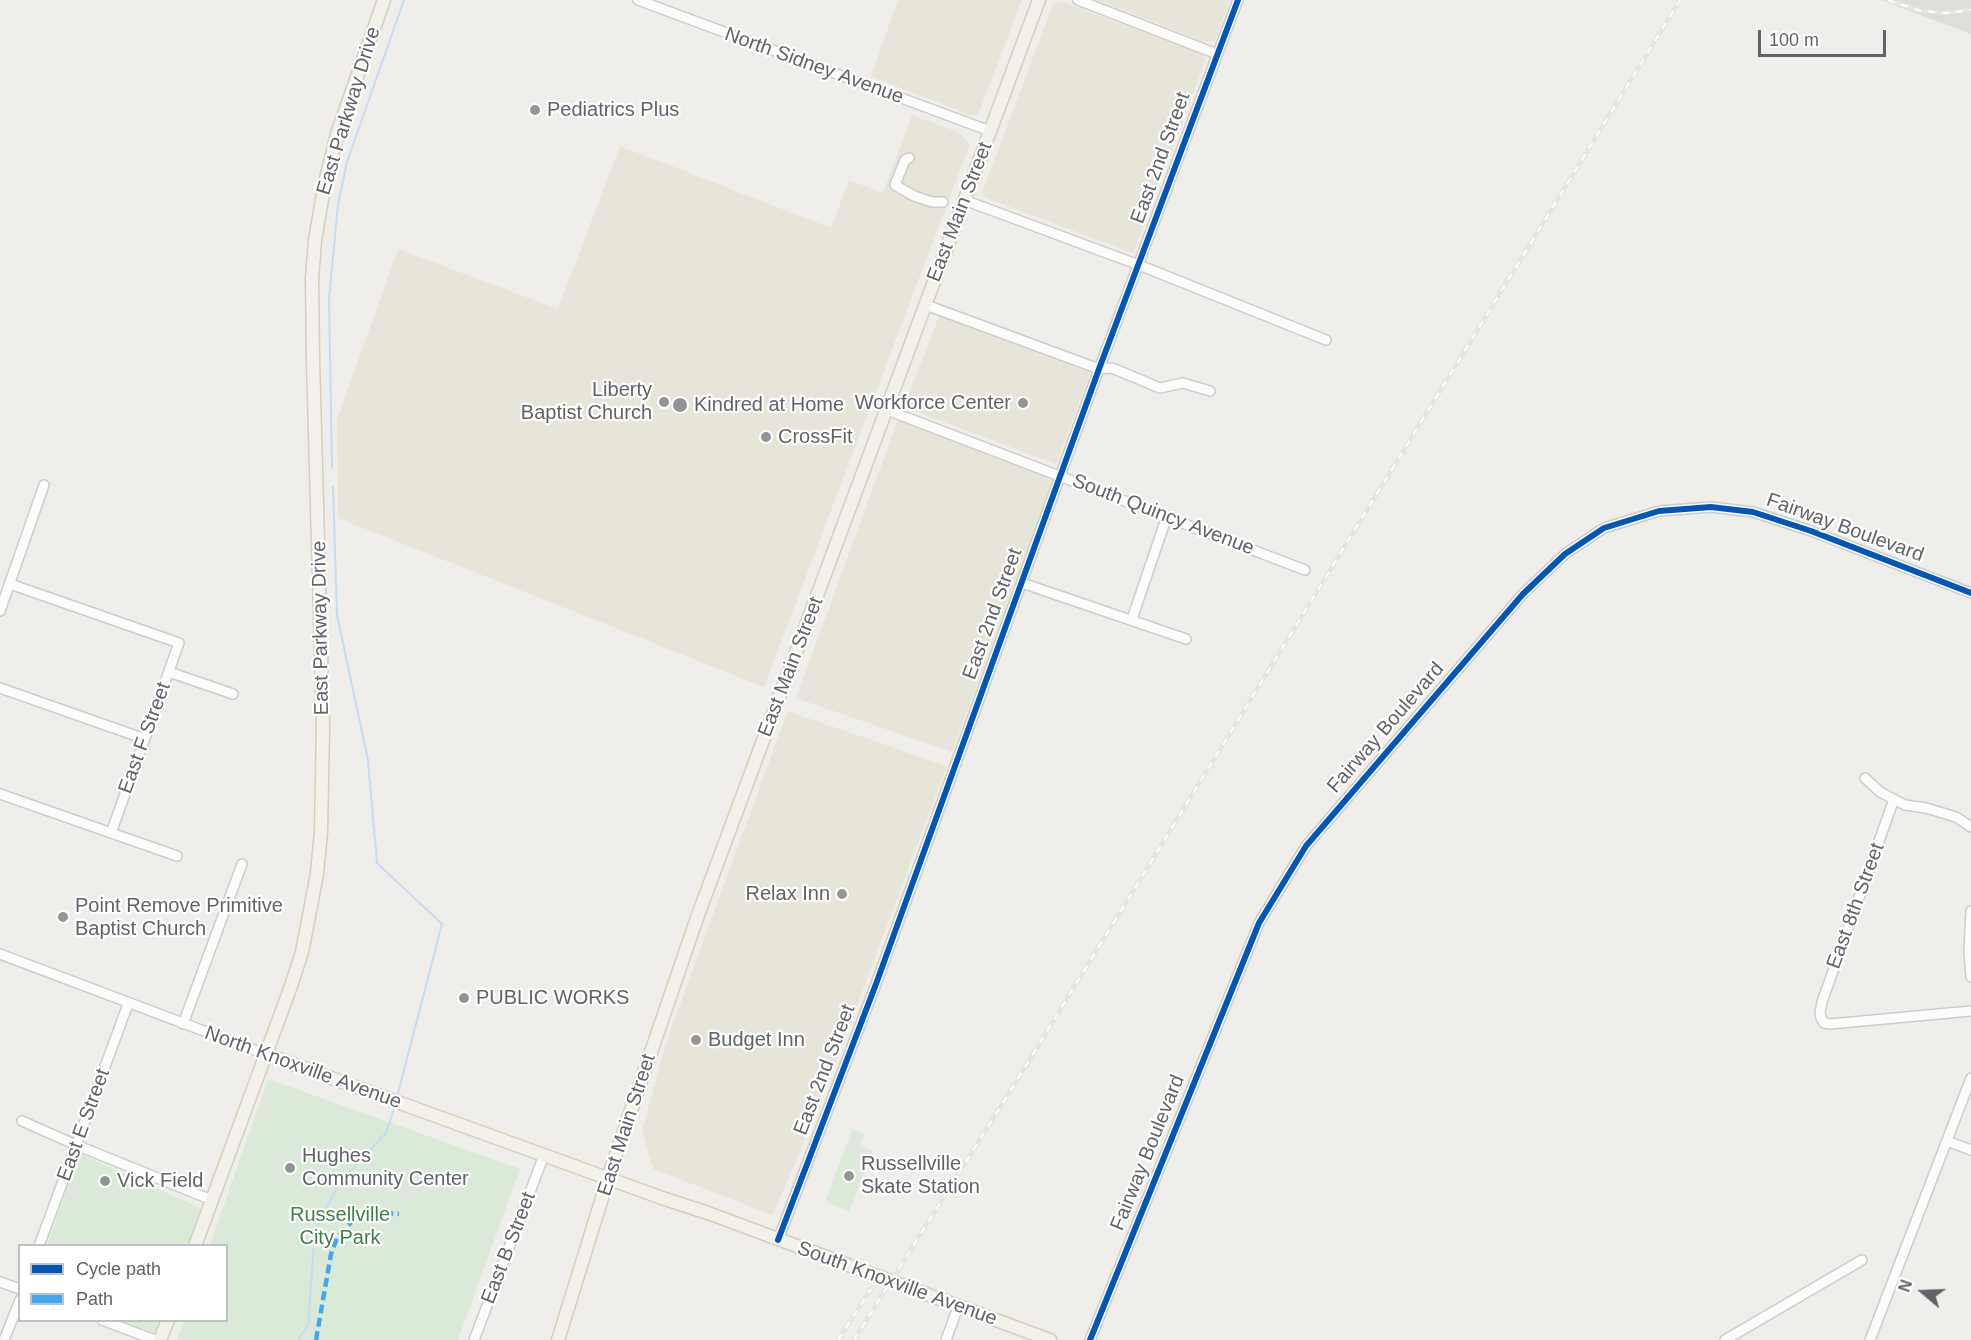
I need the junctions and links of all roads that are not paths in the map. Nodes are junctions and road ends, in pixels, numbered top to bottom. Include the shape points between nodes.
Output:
1 (384, 0) edge
2 (638, 0) edge
3 (1039, 0) edge
4 (1078, 0) edge
5 (1238, 0) edge
6 (1217, 54) junction
7 (990, 131) junction
8 (909, 158) dead end
9 (964, 200) junction
10 (943, 202) dead end
11 (1139, 265) junction
12 (926, 305) junction
13 (1326, 340) dead end
14 (1099, 369) junction
15 (1210, 391) dead end
16 (887, 410) junction
17 (1061, 477) junction
18 (44, 485) dead end
19 (1167, 516) junction
20 (1305, 570) dead end
21 (1022, 583) junction
22 (10, 584) junction
23 (1971, 593) edge
24 (0, 611) edge
25 (1132, 619) junction
26 (1186, 639) dead end
27 (169, 672) junction
28 (0, 688) edge
29 (233, 694) dead end
30 (145, 739) junction
31 (1865, 778) dead end
32 (0, 794) edge
33 (1894, 799) junction
34 (1971, 827) edge
35 (111, 833) junction
36 (177, 856) dead end
37 (242, 864) dead end
38 (1971, 911) edge
39 (0, 954) edge
40 (1971, 976) edge
41 (128, 1004) junction
42 (1971, 1011) edge
43 (183, 1024) junction
44 (265, 1054) junction
45 (1971, 1078) edge
46 (22, 1121) dead end
47 (1947, 1141) junction
48 (76, 1145) junction
49 (1971, 1150) edge
50 (544, 1155) junction
51 (608, 1178) junction
52 (212, 1200) junction
53 (778, 1240) junction
54 (39, 1244) edge
55 (195, 1244) edge
56 (1862, 1260) dead end
57 (0, 1282) edge
58 (18, 1289) edge
59 (18, 1305) edge
60 (958, 1307) junction
61 (107, 1322) edge
62 (167, 1322) edge
63 (4, 1340) edge
64 (155, 1340) edge
65 (160, 1340) edge
66 (474, 1340) edge
67 (558, 1340) edge
68 (946, 1340) edge
69 (1050, 1340) edge
70 (1090, 1340) edge
71 (1725, 1340) edge
72 (1870, 1340) edge

1 - 44 main road, East Parkway Drive via 338,131 315,240 312,279 323,726 321,832 302,952
2 - 7 street, North Sidney Avenue
3 - 7 main road, East Main Street
4 - 6 street
5 - 6 street, East 2nd Street
6 - 11 street, East 2nd Street
7 - 9 main road, East Main Street
8 - 10 street via 895,185 914,196
9 - 11 street
9 - 12 main road, East Main Street
11 - 13 street
11 - 14 street, East 2nd Street
12 - 14 street
12 - 16 main road, East Main Street
14 - 15 street via 1112,368 1160,388 1183,383
14 - 17 street, East 2nd Street
16 - 17 street, South Quincy Avenue
16 - 51 main road, East Main Street via 698,915
17 - 19 street, South Quincy Avenue
17 - 21 street, East 2nd Street
18 - 22 street
19 - 20 street, South Quincy Avenue
19 - 25 street
21 - 25 street
21 - 53 street, East 2nd Street
22 - 24 street
22 - 27 street, East F Street via 179,643
23 - 70 street, Fairway Boulevard via 1811,531 1753,512 1711,507 1659,511 1604,528 1565,554 1523,594 1306,846 1259,923
25 - 26 street
27 - 29 street
27 - 30 street, East F Street
28 - 30 street
30 - 35 street, East F Street
31 - 33 street
32 - 35 street
33 - 34 street via 1956,818
33 - 42 street, East 8th Street via 1820,1013 1824,1023 1830,1024
35 - 36 street
37 - 43 street
38 - 40 street
39 - 41 street, North Knoxville Avenue
41 - 43 street, North Knoxville Avenue
41 - 48 street, East E Street
43 - 44 street, North Knoxville Avenue
44 - 50 main road, North Knoxville Avenue
44 - 52 main road, East Parkway Drive
45 - 47 street
46 - 48 street
47 - 49 street
47 - 72 street
48 - 52 street
48 - 54 street, East E Street
50 - 51 main road, North Knoxville Avenue
50 - 66 street, East B Street
51 - 53 main road, South Knoxville Avenue
51 - 67 main road, East Main Street
52 - 55 main road, East Parkway Drive
53 - 60 main road, South Knoxville Avenue
56 - 71 street
57 - 58 street
59 - 63 street
60 - 68 street
60 - 69 main road, South Knoxville Avenue
61 - 64 street
62 - 65 main road

